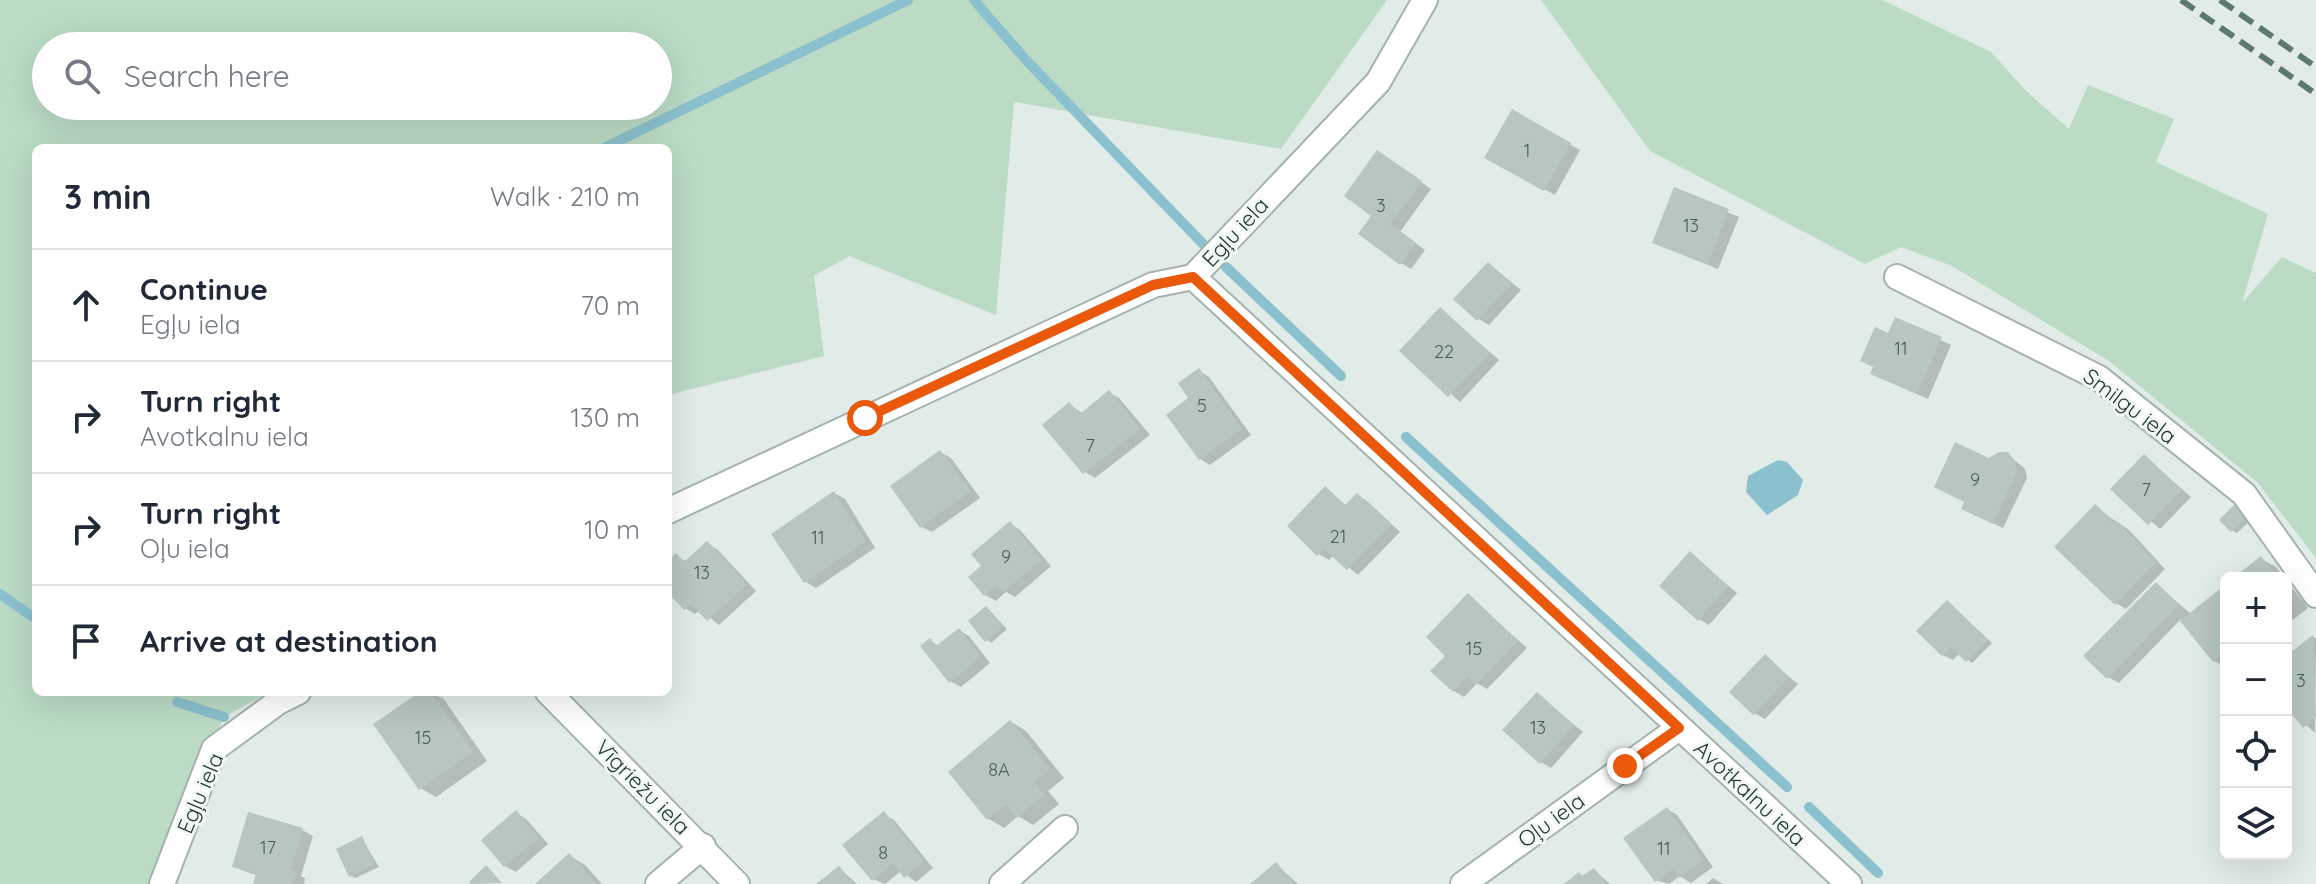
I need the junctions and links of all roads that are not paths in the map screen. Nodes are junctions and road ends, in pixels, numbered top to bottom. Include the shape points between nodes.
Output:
1 (1425, 0) edge
2 (1193, 277) junction
3 (1897, 277) dead end
4 (672, 509) edge
5 (2316, 595) edge
6 (290, 696) edge
7 (552, 696) edge
8 (1679, 728) junction
9 (1065, 828) dead end
10 (703, 846) junction
11 (162, 884) edge
12 (658, 884) edge
13 (737, 884) edge
14 (1002, 884) edge
15 (1463, 884) edge
16 (1849, 884) edge

1 - 2 street, Egļu iela via 1378,82
2 - 4 street, Egļu iela via 1153,285
2 - 8 street, Avotkalnu iela
3 - 5 street, Smilgu iela via 2099,378 2244,494
6 - 11 street, Egļu iela via 214,749
7 - 10 street, Vīgriežu iela
8 - 15 street, Oļu iela
8 - 16 street, Avotkalnu iela
9 - 14 street
10 - 12 street
10 - 13 street, Vīgriežu iela

